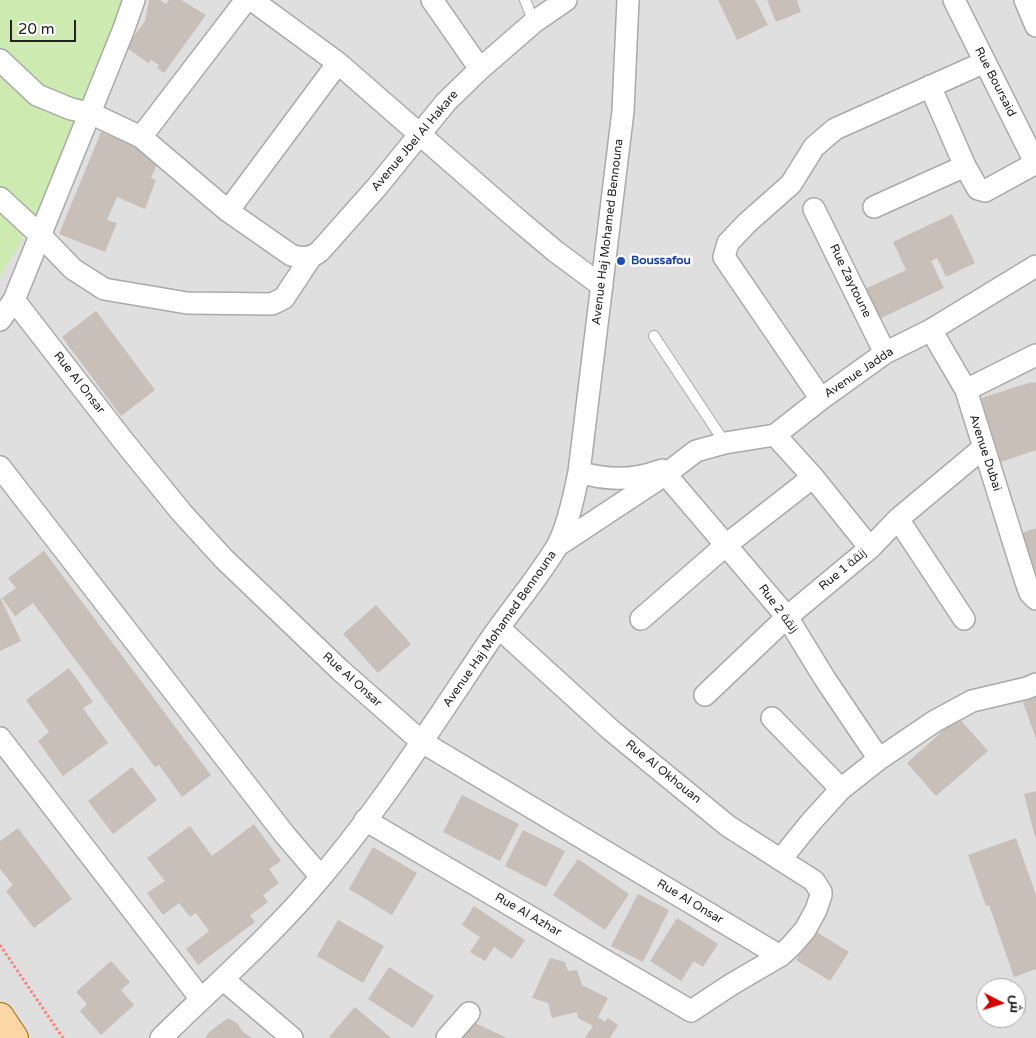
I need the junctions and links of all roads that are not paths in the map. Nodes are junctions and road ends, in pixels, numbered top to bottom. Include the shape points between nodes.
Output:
1 (134, 0) edge
2 (246, 0) edge
3 (252, 0) edge
4 (432, 0) edge
5 (525, 0) edge
6 (566, 0) edge
7 (628, 0) edge
8 (954, 0) edge
9 (1025, 0) edge
10 (534, 22) junction
11 (1036, 26) edge
12 (0, 60) edge
13 (985, 62) junction
14 (338, 63) junction
15 (480, 69) junction
16 (930, 86) junction
17 (90, 113) junction
18 (420, 134) junction
19 (141, 137) junction
20 (1036, 163) edge
21 (965, 166) junction
22 (0, 198) edge
23 (874, 207) dead end
24 (814, 210) dead end
25 (228, 211) junction
26 (40, 235) junction
27 (301, 256) junction
28 (1036, 266) edge
29 (602, 286) junction
30 (14, 300) junction
31 (0, 320) edge
32 (931, 330) junction
33 (654, 336) dead end
34 (885, 353) junction
35 (1036, 355) edge
36 (966, 390) junction
37 (821, 399) junction
38 (775, 435) junction
39 (725, 443) junction
40 (983, 448) junction
41 (0, 467) edge
42 (669, 469) junction
43 (579, 472) junction
44 (813, 477) junction
45 (898, 520) junction
46 (726, 545) junction
47 (558, 546) junction
48 (870, 548) junction
49 (1031, 591) edge
50 (786, 617) junction
51 (641, 619) dead end
52 (964, 619) dead end
53 (499, 628) junction
54 (1036, 684) edge
55 (705, 695) dead end
56 (772, 718) dead end
57 (0, 738) edge
58 (422, 742) junction
59 (879, 759) junction
60 (841, 789) junction
61 (365, 820) junction
62 (781, 859) junction
63 (321, 878) junction
64 (780, 956) junction
65 (224, 980) junction
66 (201, 998) junction
67 (469, 1013) dead end
68 (0, 1017) edge
69 (14, 1038) edge
70 (161, 1038) edge
71 (292, 1038) edge
72 (447, 1038) edge

1 - 17 street
2 - 19 street
3 - 14 street
4 - 15 street
5 - 10 lane
6 - 10 street, Avenue Jbel Al Hakare
7 - 29 street, Avenue Haj Mohamed Bennouna via 623,111
8 - 13 street, Rue Boursaid
9 - 11 street
10 - 15 street, Avenue Jbel Al Hakare
12 - 17 street via 38,96
13 - 16 street
13 - 20 street, Rue Boursaid
14 - 18 street
14 - 25 street
15 - 18 street, Avenue Jbel Al Hakare via 446,102
16 - 21 street
16 - 37 street via 836,129 814,147 791,184 728,243 724,257
17 - 19 street
17 - 26 street
18 - 27 street, Avenue Jbel Al Hakare via 316,255
18 - 29 street via 555,251
19 - 25 street
20 - 21 street via 985,191 978,189
21 - 23 street
22 - 26 street, Avenue Jbel Al Hakare
24 - 34 street, Rue Zaytoune
25 - 27 street
26 - 27 street, Avenue Jbel Al Hakare via 73,270 104,289 187,303 272,304 284,298
26 - 30 street
28 - 32 street, Avenue Jadda
29 - 43 street, Avenue Haj Mohamed Bennouna
30 - 31 street
30 - 58 street, Rue Al Onsar via 125,443 224,559 340,670
32 - 34 street, Avenue Jadda
32 - 36 street, Avenue Dubai
33 - 39 lane
34 - 37 street, Avenue Jadda
35 - 36 street
36 - 40 street, Avenue Dubai
37 - 38 street, Avenue Jadda
38 - 39 street, Avenue Jadda
38 - 44 street
39 - 42 street, Avenue Jadda via 696,451
40 - 45 street, Rue 1 زنقة
40 - 49 street, Avenue Dubai
41 - 63 street
42 - 43 street, Avenue Jadda via 632,478 598,477
42 - 46 street, Rue 2 زنقة
42 - 47 street, Avenue Jadda
43 - 47 street, Avenue Haj Mohamed Bennouna
44 - 46 street
44 - 48 street
45 - 48 street, Rue 1 زنقة
45 - 52 street
46 - 50 street, Rue 2 زنقة
46 - 51 street
47 - 53 street, Avenue Haj Mohamed Bennouna
48 - 50 street, Rue 1 زنقة
50 - 55 street, Rue 1 زنقة
50 - 59 street, Rue 2 زنقة
53 - 58 street, Avenue Haj Mohamed Bennouna
53 - 62 street, Rue Al Okhouan via 612,730 728,826
54 - 59 street via 972,701 935,721
56 - 60 street
57 - 66 street
58 - 61 street, Avenue Haj Mohamed Bennouna
58 - 64 street, Rue Al Onsar
59 - 60 street
60 - 62 street
61 - 63 street, Avenue Haj Mohamed Bennouna
61 - 64 street, Rue Al Azhar via 691,1011
62 - 64 street, Rue Al Okhouan via 806,875 819,888 821,895 805,930
63 - 65 street, Avenue Haj Mohamed Bennouna
65 - 66 street, Avenue Haj Mohamed Bennouna
65 - 71 street
66 - 70 street, Avenue Haj Mohamed Bennouna
67 - 72 street
68 - 69 main road

